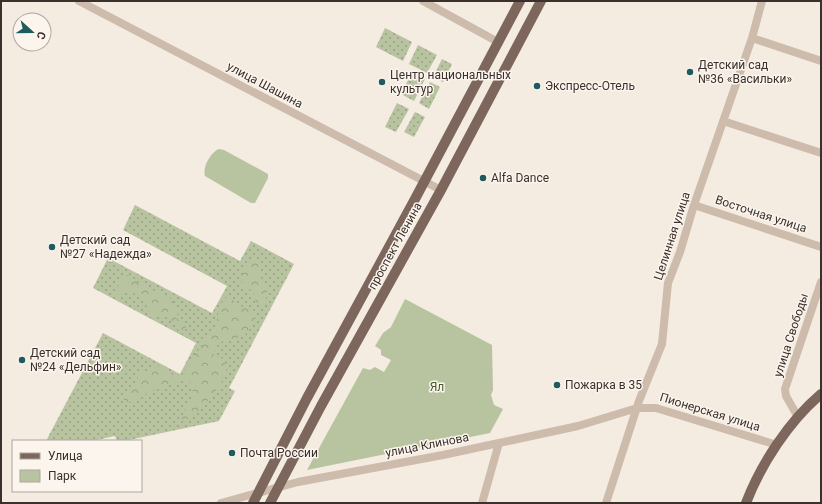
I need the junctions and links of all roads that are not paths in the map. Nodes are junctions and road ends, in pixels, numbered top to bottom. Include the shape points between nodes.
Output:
1 (79, 1) edge
2 (422, 1) edge
3 (520, 1) edge
4 (541, 1) edge
5 (762, 1) edge
6 (752, 38) junction
7 (498, 42) junction
8 (821, 61) edge
9 (723, 122) junction
10 (821, 153) edge
11 (425, 181) junction
12 (441, 190) junction
13 (694, 205) junction
14 (821, 247) edge
15 (821, 282) edge
16 (821, 394) edge
17 (637, 408) junction
18 (798, 417) junction
19 (499, 443) junction
20 (777, 445) junction
21 (278, 487) junction
22 (258, 492) junction
23 (221, 503) edge
24 (253, 503) edge
25 (270, 503) edge
26 (482, 503) edge
27 (606, 503) edge
28 (746, 503) edge

1 - 11 street, улица Шашина
2 - 7 street
3 - 7 main road, проспект Ленина
4 - 12 main road, проспект Ленина
5 - 6 street, Целинная улица
6 - 8 street
6 - 9 street, Целинная улица
7 - 11 main road, проспект Ленина
9 - 10 street
9 - 13 street, Целинная улица
11 - 12 street, улица Шашина
11 - 22 main road, проспект Ленина
12 - 21 main road, проспект Ленина
13 - 14 street, Восточная улица
13 - 17 street, Целинная улица via 668,283 662,344
15 - 18 street, улица Свободы via 785,389 786,396
16 - 18 main road
17 - 19 street, улица Клинова via 578,426
17 - 20 street, Пионерская улица via 656,408
17 - 27 street, Целинная улица
18 - 20 main road
19 - 21 street, улица Клинова
19 - 26 street
20 - 28 main road
21 - 22 street, улица Клинова
21 - 25 main road, проспект Ленина
22 - 23 street, улица Клинова
22 - 24 main road, проспект Ленина

